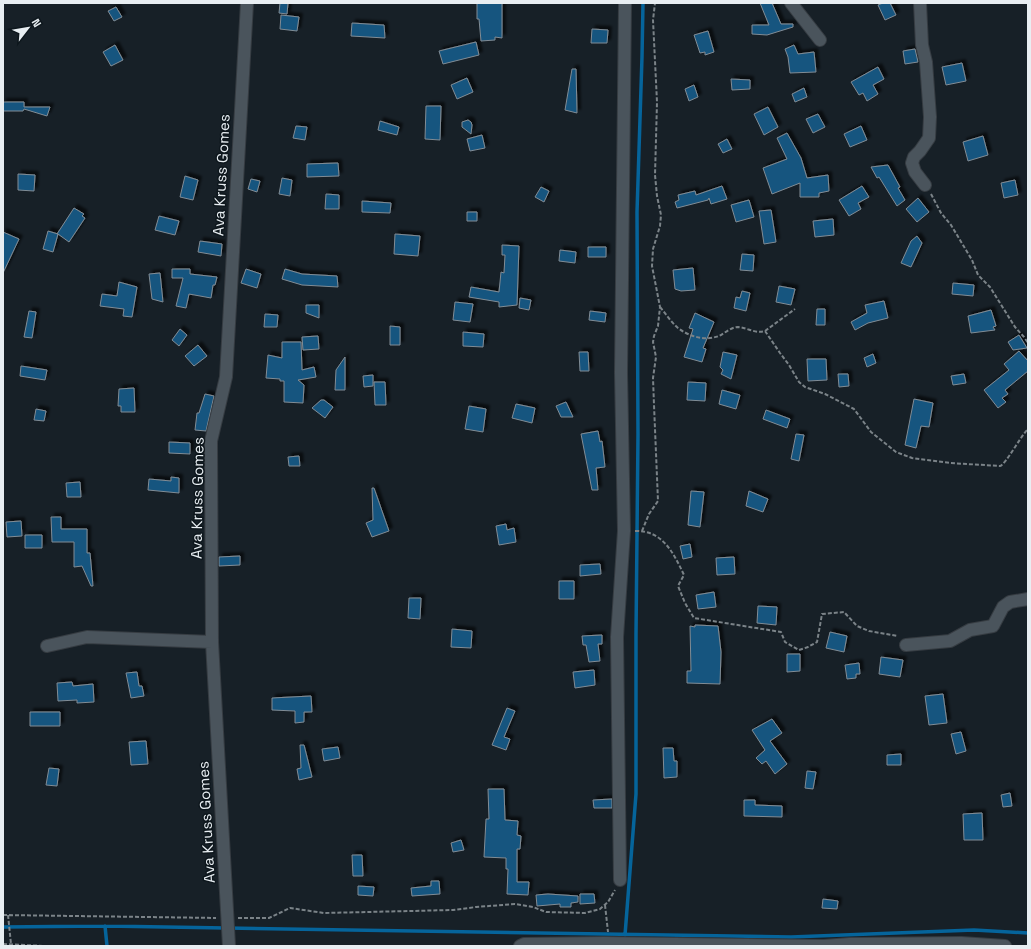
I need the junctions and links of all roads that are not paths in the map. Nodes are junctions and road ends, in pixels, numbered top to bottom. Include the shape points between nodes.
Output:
1 (247, 3) edge
2 (625, 3) edge
3 (792, 3) edge
4 (920, 3) edge
5 (820, 40) dead end
6 (925, 185) road end
7 (1028, 599) edge
8 (212, 642) junction
9 (906, 645) road end
10 (47, 646) dead end
11 (620, 880) road end
12 (611, 945) edge
13 (228, 946) edge
14 (520, 946) edge
15 (1005, 946) edge

1 - 8 street, Ava Kruss Gomes via 226,377 211,442
2 - 11 street via 621,365 624,531 618,637
3 - 5 street
4 - 6 street via 930,117 929,138 912,163
7 - 9 street via 1010,602 1003,607 993,626 970,630 950,641
8 - 10 street via 87,637
8 - 13 street, Ava Kruss Gomes
12 - 14 street
12 - 15 street via 824,946 961,943

